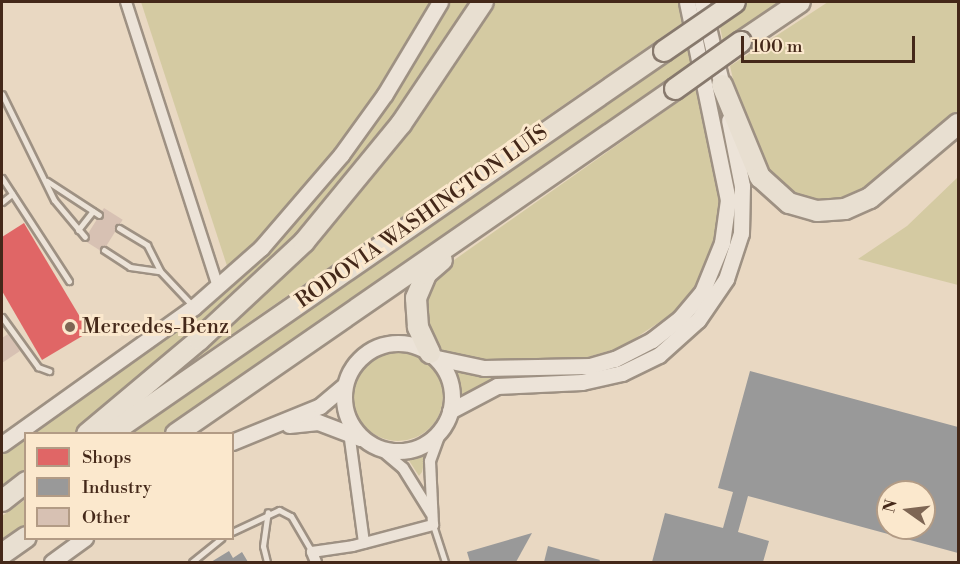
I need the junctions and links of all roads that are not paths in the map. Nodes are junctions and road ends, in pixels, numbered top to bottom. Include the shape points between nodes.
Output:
1 (126, 2) edge
2 (440, 2) edge
3 (483, 2) edge
4 (687, 2) edge
5 (702, 2) edge
6 (735, 2) edge
7 (800, 2) edge
8 (722, 85) junction
9 (2, 94) edge
10 (958, 124) edge
11 (2, 178) edge
12 (45, 181) junction
13 (12, 194) junction
14 (520, 196) junction
15 (2, 202) edge
16 (93, 211) junction
17 (99, 215) dead end
18 (119, 228) dead end
19 (78, 230) junction
20 (85, 237) dead end
21 (104, 250) dead end
22 (160, 271) junction
23 (69, 281) dead end
24 (218, 287) junction
25 (194, 307) junction
26 (2, 317) edge
27 (433, 356) junction
28 (49, 371) dead end
29 (345, 386) junction
30 (450, 411) junction
31 (347, 425) junction
32 (442, 428) junction
33 (259, 431) junction
34 (89, 432) edge
35 (113, 432) edge
36 (179, 432) edge
37 (234, 441) edge
38 (2, 444) edge
39 (380, 448) junction
40 (24, 484) edge
41 (24, 493) edge
42 (2, 501) edge
43 (2, 508) edge
44 (268, 512) junction
45 (433, 521) junction
46 (234, 531) edge
47 (24, 538) edge
48 (82, 540) edge
49 (220, 540) edge
50 (364, 543) junction
51 (2, 554) edge
52 (314, 557) edge
53 (52, 562) edge
54 (192, 562) edge
55 (267, 562) edge
56 (445, 562) edge

1 - 24 street
2 - 24 main road via 385,94 341,155 261,248
3 - 34 highway via 401,124 304,242 208,333
4 - 27 main road via 728,200 722,243 702,292 680,318 652,340 615,359 590,366 484,368
5 - 8 main road
6 - 35 highway, RODOVIA WASHINGTON LUÍS, bridge
7 - 14 highway, RODOVIA WASHINGTON LUÍS, bridge
8 - 10 highway via 760,177 789,203 817,211 845,208 870,198
8 - 30 main road via 740,168 743,219 733,262 704,314 659,355 622,373 582,382 497,386
9 - 12 lane
11 - 13 lane
12 - 16 lane
12 - 19 lane via 65,218
13 - 15 lane
13 - 23 lane
14 - 27 highway via 423,280 415,311
14 - 36 highway, RODOVIA WASHINGTON LUÍS
16 - 17 lane
16 - 19 lane
18 - 22 lane via 147,245
19 - 20 lane
21 - 22 lane via 130,267
22 - 25 lane
24 - 25 main road
25 - 38 main road
26 - 28 lane via 38,367
27 - 29 main road via 401,342 371,349 359,359
27 - 30 main road via 450,383
29 - 31 main road
29 - 33 main road via 320,406
30 - 32 main road
31 - 33 main road via 318,422
31 - 39 main road
31 - 50 street
32 - 39 main road via 430,441 414,448
32 - 45 street via 430,461
33 - 37 main road
39 - 45 street via 403,468
40 - 42 highway
41 - 43 highway
44 - 46 lane
44 - 52 lane via 279,510 291,516
44 - 55 lane via 262,546
45 - 50 street
45 - 56 lane
47 - 51 highway
48 - 53 main road
49 - 54 lane
50 - 52 street

